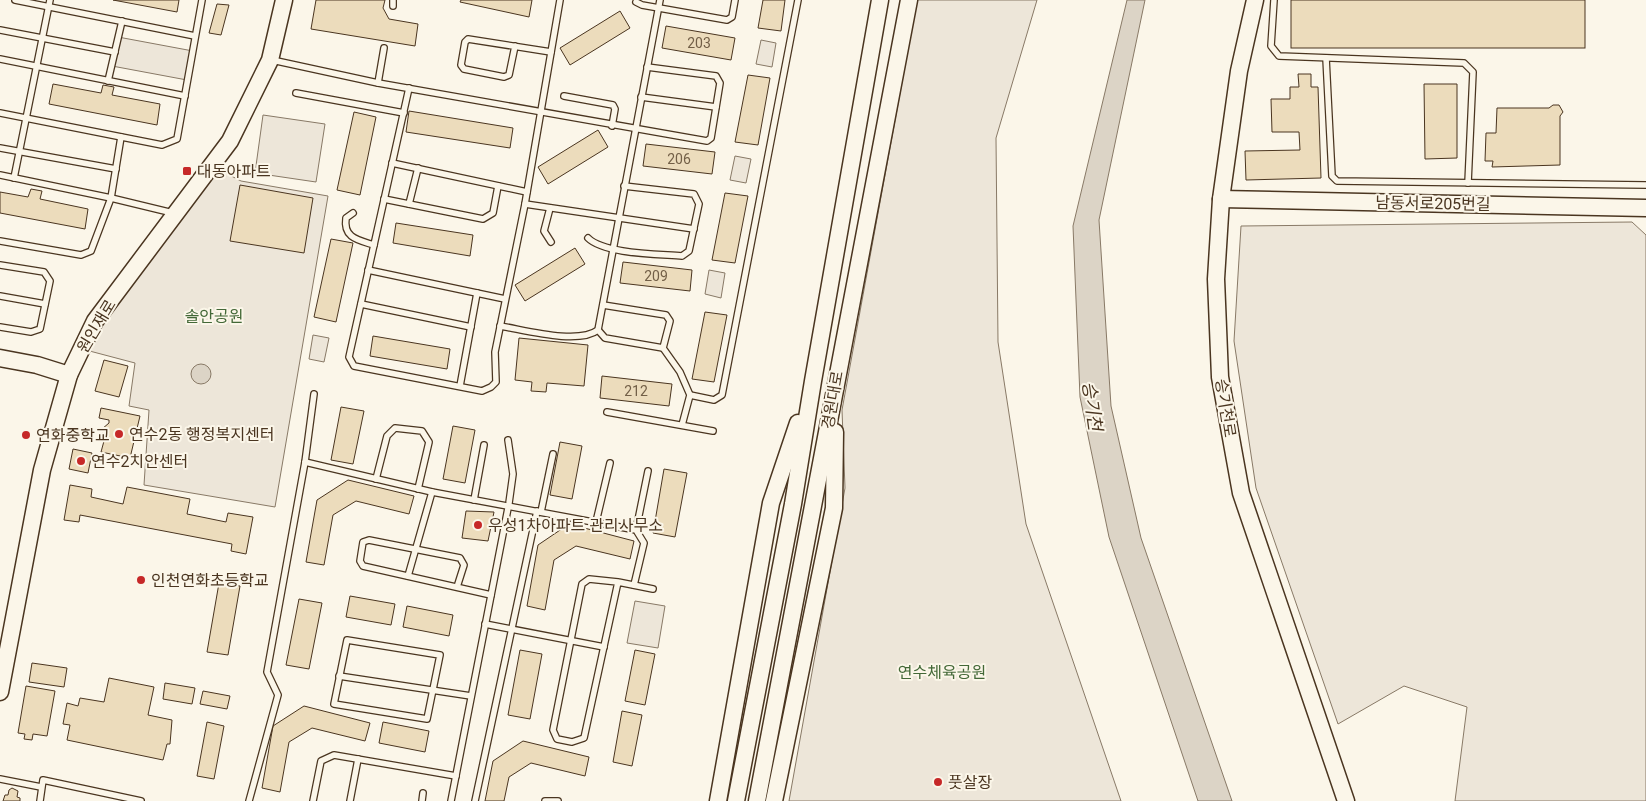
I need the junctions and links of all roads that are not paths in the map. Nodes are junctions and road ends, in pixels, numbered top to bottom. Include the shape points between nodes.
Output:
1 (15, 0) edge
2 (202, 0) edge
3 (284, 0) edge
4 (560, 0) edge
5 (660, 0) edge
6 (734, 0) edge
7 (798, 0) edge
8 (880, 0) edge
9 (909, 0) edge
10 (1255, 0) edge
11 (1274, 0) edge
12 (636, 2) dead end
13 (49, 3) edge
14 (658, 7) junction
15 (122, 21) junction
16 (0, 30) edge
17 (195, 36) junction
18 (42, 38) junction
19 (515, 46) junction
20 (384, 48) dead end
21 (115, 52) junction
22 (551, 52) junction
23 (1326, 58) junction
24 (0, 59) edge
25 (270, 60) junction
26 (36, 67) junction
27 (646, 67) junction
28 (108, 81) junction
29 (378, 83) junction
30 (409, 88) junction
31 (296, 93) dead end
32 (185, 96) junction
33 (564, 96) dead end
34 (641, 96) junction
35 (716, 107) junction
36 (540, 112) junction
37 (0, 113) edge
38 (404, 113) junction
39 (26, 118) junction
40 (612, 126) junction
41 (634, 130) junction
42 (121, 137) junction
43 (0, 148) edge
44 (19, 152) junction
45 (392, 162) junction
46 (418, 168) junction
47 (116, 169) junction
48 (0, 176) edge
49 (14, 178) junction
50 (1468, 183) junction
51 (1646, 185) edge
52 (498, 186) junction
53 (624, 186) junction
54 (526, 192) junction
55 (111, 198) junction
56 (384, 199) junction
57 (1221, 199) junction
58 (409, 204) junction
59 (525, 204) junction
60 (550, 208) junction
61 (1646, 208) edge
62 (352, 213) dead end
63 (176, 214) junction
64 (618, 219) junction
65 (694, 229) junction
66 (588, 238) dead end
67 (0, 241) edge
68 (551, 242) dead end
69 (374, 245) junction
70 (613, 249) junction
71 (0, 265) edge
72 (368, 270) junction
73 (477, 293) junction
74 (0, 296) edge
75 (504, 299) junction
76 (45, 304) junction
77 (361, 304) junction
78 (603, 305) junction
79 (500, 326) junction
80 (0, 327) edge
81 (471, 327) junction
82 (598, 330) junction
83 (663, 348) junction
84 (0, 358) edge
85 (69, 375) junction
86 (813, 381) junction
87 (835, 382) junction
88 (460, 386) junction
89 (314, 394) dead end
90 (690, 395) junction
91 (607, 412) dead end
92 (682, 425) junction
93 (712, 430) dead end
94 (508, 440) dead end
95 (484, 444) dead end
96 (553, 454) dead end
97 (305, 462) junction
98 (610, 463) dead end
99 (648, 471) dead end
100 (376, 479) junction
101 (418, 489) junction
102 (432, 492) junction
103 (474, 500) junction
104 (508, 506) junction
105 (539, 512) junction
106 (596, 522) junction
107 (636, 530) junction
108 (416, 549) junction
109 (408, 576) junction
110 (618, 582) junction
111 (634, 585) junction
112 (457, 587) junction
113 (653, 589) dead end
114 (491, 595) junction
115 (485, 624) junction
116 (510, 629) junction
117 (572, 640) junction
118 (604, 647) junction
119 (339, 676) junction
120 (433, 690) junction
121 (0, 692) edge
122 (471, 696) junction
123 (358, 759) junction
124 (456, 776) junction
125 (0, 779) edge
126 (41, 787) junction
127 (423, 793) dead end
128 (113, 798) edge
129 (40, 801) edge
130 (141, 801) edge
131 (249, 801) edge
132 (313, 801) edge
133 (350, 801) edge
134 (422, 801) edge
135 (451, 801) edge
136 (475, 801) edge
137 (545, 801) edge
138 (558, 801) edge
139 (718, 801) edge
140 (736, 801) edge
141 (757, 801) edge
142 (774, 801) edge
143 (1346, 801) edge

1 - 13 lane
2 - 17 lane
3 - 25 main road, 원인재로
4 - 22 lane
5 - 14 lane
6 - 14 lane via 732,17 727,20
7 - 90 lane via 722,395 714,400
8 - 86 main road, 경원대로
9 - 87 main road, 경원대로
10 - 57 main road, 승기천로 via 1239,71
11 - 23 lane via 1271,46 1279,56
12 - 14 lane
13 - 15 lane
13 - 18 lane
14 - 27 lane
15 - 17 lane
15 - 21 lane
16 - 18 lane
17 - 32 lane
18 - 21 lane
18 - 26 lane
19 - 19 lane via 468,39 461,65 464,69 504,77 509,75
19 - 22 lane
20 - 29 lane
21 - 28 lane
22 - 36 lane
23 - 50 lane via 1332,176 1337,181
23 - 50 lane via 1464,63 1473,72
24 - 26 lane
25 - 29 lane
25 - 63 main road, 원인재로 via 230,141
26 - 28 lane
26 - 39 lane
27 - 34 lane
27 - 35 lane via 716,76 720,83
28 - 32 lane
29 - 30 lane
30 - 36 lane
30 - 38 lane
31 - 38 lane
32 - 42 lane via 177,138 170,143 162,145
33 - 40 lane via 613,105
34 - 35 lane
34 - 41 lane
35 - 41 lane via 711,138 707,141
36 - 40 lane
36 - 54 lane
37 - 39 lane
38 - 45 lane
39 - 42 lane
39 - 44 lane
40 - 41 lane
41 - 53 lane
42 - 47 lane
43 - 44 lane
44 - 47 lane
44 - 49 lane
45 - 46 lane
45 - 56 lane
46 - 52 lane
46 - 58 lane
47 - 55 lane
48 - 49 lane
49 - 55 lane
50 - 51 lane
52 - 54 lane
52 - 58 lane via 493,213 483,219
53 - 64 lane
53 - 65 lane via 694,194 699,204
54 - 59 lane
55 - 63 lane
55 - 67 lane via 91,251 81,255
56 - 58 lane
56 - 69 lane
57 - 61 main road, 남동서로205번길
57 - 143 main road, 승기천로 via 1216,279 1220,377 1241,493
59 - 60 lane
59 - 75 lane
60 - 64 lane
60 - 68 lane via 544,231
62 - 69 lane via 346,218 348,234
63 - 85 main road, 원인재로 via 95,321
64 - 65 lane
64 - 70 lane
65 - 70 lane via 689,251 682,256
66 - 70 lane via 594,244
69 - 72 lane
70 - 78 lane
71 - 76 lane via 44,272 50,281
72 - 73 lane
72 - 77 lane
73 - 75 lane
73 - 81 lane
74 - 76 lane
75 - 79 lane
76 - 80 lane via 40,329 32,332
77 - 81 lane
77 - 88 lane via 349,357 354,366
78 - 82 lane
78 - 83 lane via 666,314 670,321
79 - 82 lane via 577,337 592,335
79 - 88 lane via 495,352 496,382 482,391
81 - 88 lane
82 - 83 lane via 605,338
83 - 90 lane via 680,372
84 - 85 main road
85 - 121 main road, 원인재로 via 42,470
86 - 139 main road via 771,503
86 - 140 main road, 경원대로 via 793,504
87 - 141 main road, 경원대로 via 815,506
87 - 142 main road via 834,508
89 - 97 lane
90 - 92 lane
91 - 92 lane
92 - 93 lane
94 - 104 lane via 513,474
95 - 103 lane
96 - 105 lane
97 - 100 lane
97 - 131 lane via 267,672 278,694
98 - 106 lane
99 - 107 lane
100 - 101 lane
100 - 101 lane via 387,436 395,428 422,431 429,442
101 - 102 lane
102 - 103 lane
102 - 108 lane
103 - 104 lane
104 - 105 lane
104 - 114 lane
105 - 106 lane
105 - 116 lane
106 - 107 lane
107 - 111 lane via 644,543
108 - 109 lane
108 - 109 lane via 369,540 363,542 360,561 363,566
108 - 112 lane via 460,558 464,565
109 - 112 lane
110 - 111 lane
110 - 117 lane via 589,579 582,584
110 - 118 lane
111 - 113 lane
112 - 114 lane
114 - 115 lane
115 - 116 lane
115 - 122 lane
116 - 117 lane
116 - 136 lane
117 - 118 lane
117 - 118 lane via 553,730 557,739 572,742 584,738
119 - 120 lane
119 - 120 lane via 334,704 427,719
119 - 120 lane via 348,640 440,655
120 - 122 lane
122 - 124 lane
123 - 124 lane
123 - 132 lane via 334,755 321,761
123 - 133 lane
124 - 135 lane
125 - 126 lane
126 - 128 lane via 43,780
126 - 129 lane
127 - 134 lane
128 - 130 lane
137 - 138 lane

